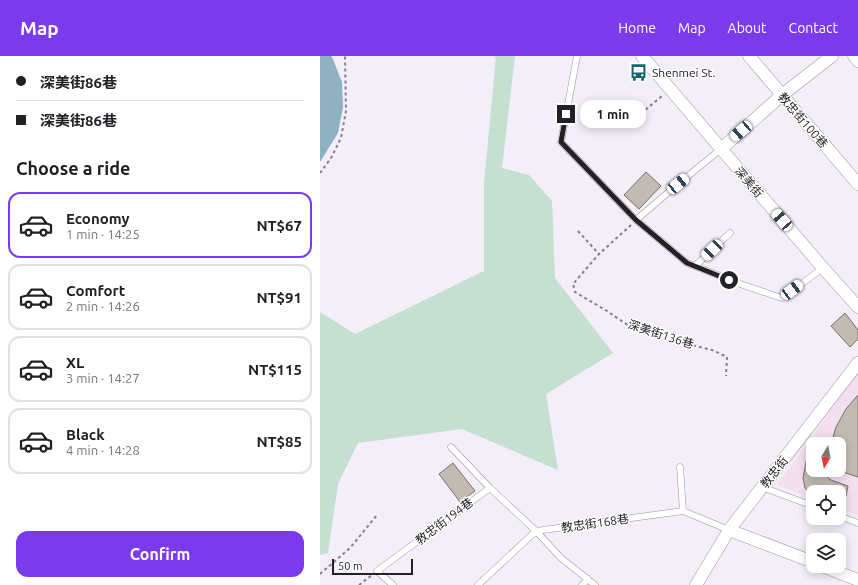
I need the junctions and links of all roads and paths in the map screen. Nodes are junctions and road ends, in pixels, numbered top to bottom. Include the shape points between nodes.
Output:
1 (345, 56) edge
2 (578, 56) edge
3 (642, 56) edge
4 (749, 56) edge
5 (832, 56) edge
6 (854, 56) edge
7 (858, 61) edge
8 (670, 89) junction
9 (782, 95) junction
10 (627, 125) dead end
11 (721, 149) junction
12 (320, 174) edge
13 (858, 184) edge
14 (636, 220) junction
15 (578, 231) dead end
16 (730, 233) dead end
17 (599, 254) junction
18 (695, 266) junction
19 (823, 268) junction
20 (858, 307) edge
21 (858, 363) edge
22 (726, 376) dead end
23 (451, 447) dead end
24 (680, 467) dead end
25 (762, 487) junction
26 (490, 488) junction
27 (806, 503) edge
28 (682, 511) junction
29 (377, 515) dead end
30 (846, 519) edge
31 (858, 523) edge
32 (729, 530) junction
33 (536, 531) junction
34 (806, 559) edge
35 (377, 571) junction
36 (840, 573) edge
37 (320, 574) edge
38 (588, 579) junction
39 (858, 580) edge
40 (360, 585) edge
41 (394, 585) edge
42 (478, 585) edge
43 (582, 585) edge
44 (595, 585) edge
45 (696, 585) edge

1 - 12 path via 346,111 341,138
2 - 14 lane via 561,142
3 - 8 street, 深美街
4 - 9 street, 教忠街100巷
5 - 9 street
6 - 7 street
8 - 10 path
8 - 11 street, 深美街
9 - 11 street
9 - 13 street, 教忠街100巷
11 - 14 lane
11 - 19 street, 深美街
14 - 17 path, 深美街136巷
14 - 18 lane via 687,263
15 - 17 path
16 - 18 lane
17 - 22 path, 深美街136巷 via 573,284 575,292 629,326 712,350 727,357
18 - 19 lane via 782,298
19 - 20 street, 深美街
21 - 25 street, 教忠街
23 - 26 lane
24 - 28 lane
25 - 27 lane
25 - 32 street, 教忠街
26 - 33 lane
26 - 35 lane, 教忠街194巷
28 - 32 lane, 教忠街168巷
28 - 33 lane, 教忠街168巷
29 - 37 path via 350,548
30 - 31 lane
32 - 34 street
32 - 45 street, 教忠街
33 - 38 lane via 561,558
33 - 42 lane
35 - 40 path
35 - 41 lane
36 - 39 street
38 - 43 lane
38 - 44 lane

